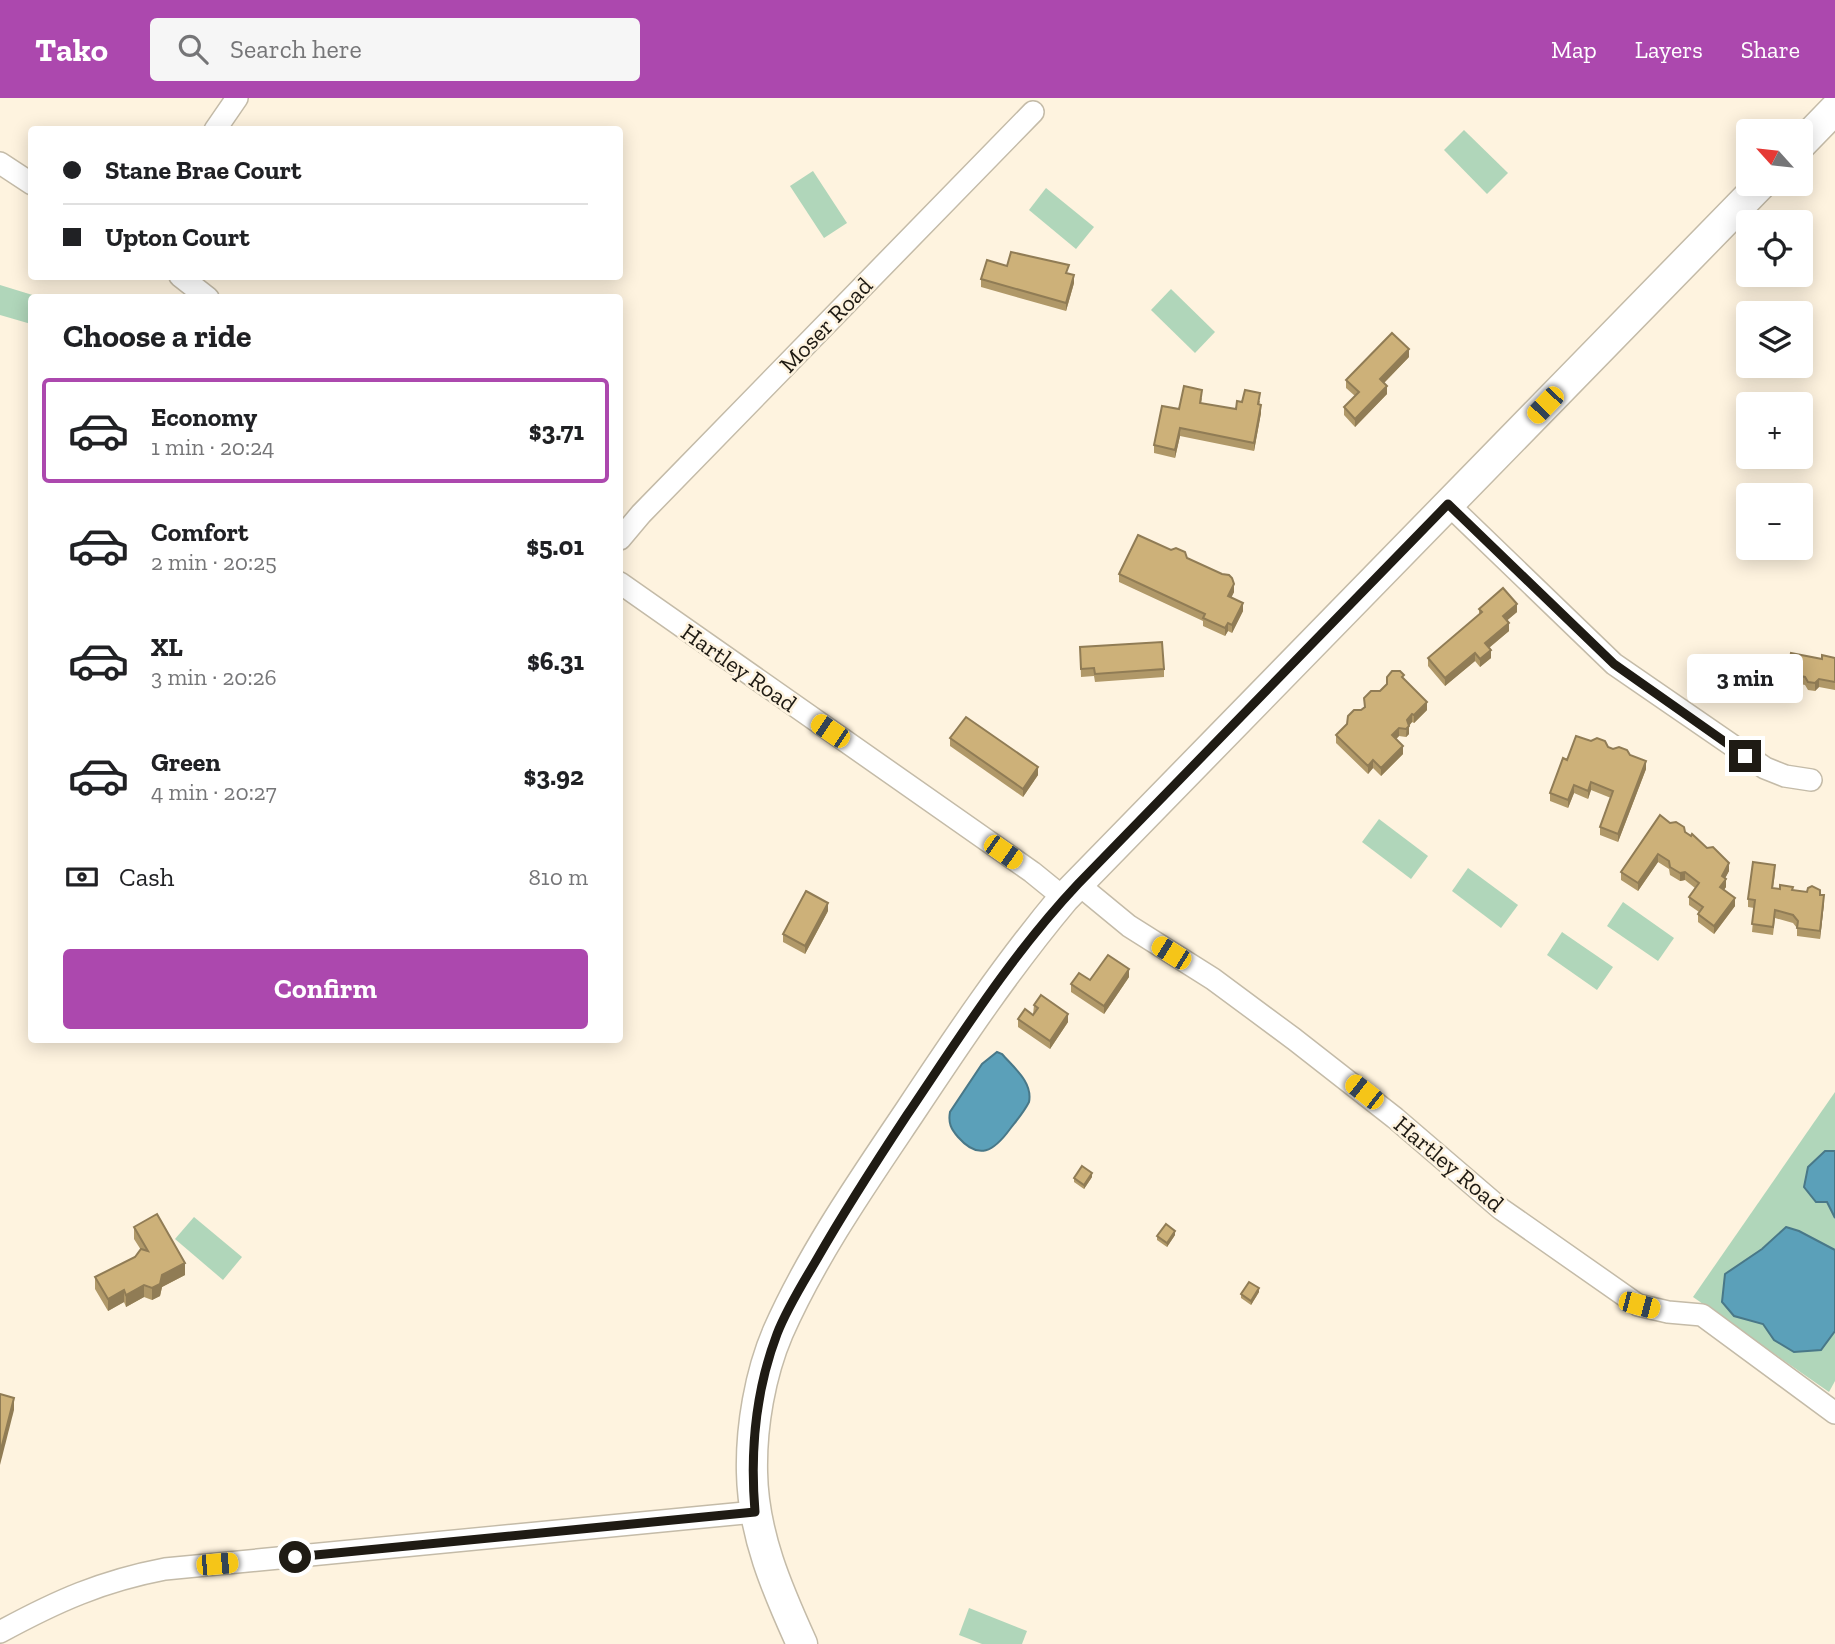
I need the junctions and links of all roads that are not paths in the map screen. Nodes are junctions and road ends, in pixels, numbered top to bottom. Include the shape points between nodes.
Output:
1 (237, 98) edge
2 (1835, 109) edge
3 (1033, 112) dead end
4 (218, 126) edge
5 (1813, 132) edge
6 (0, 163) edge
7 (28, 181) edge
8 (1749, 196) edge
9 (185, 280) edge
10 (203, 294) edge
11 (1448, 504) junction
12 (623, 534) edge
13 (623, 585) edge
14 (1811, 780) dead end
15 (1071, 891) junction
16 (1835, 1413) edge
17 (755, 1512) junction
18 (0, 1632) edge
19 (802, 1644) edge

1 - 4 street
2 - 5 main road
3 - 12 street, Moser Road
6 - 7 street
8 - 11 main road
9 - 10 street
11 - 14 street via 1614,664 1755,762 1785,776
11 - 15 main road
13 - 15 street, Hartley Road via 1023,865
15 - 16 street, Hartley Road via 1213,979 1334,1069 1501,1209 1639,1305 1702,1315
15 - 17 main road via 1001,976 882,1153 777,1334 754,1426
17 - 18 street via 165,1569 88,1589
17 - 19 main road via 772,1577

